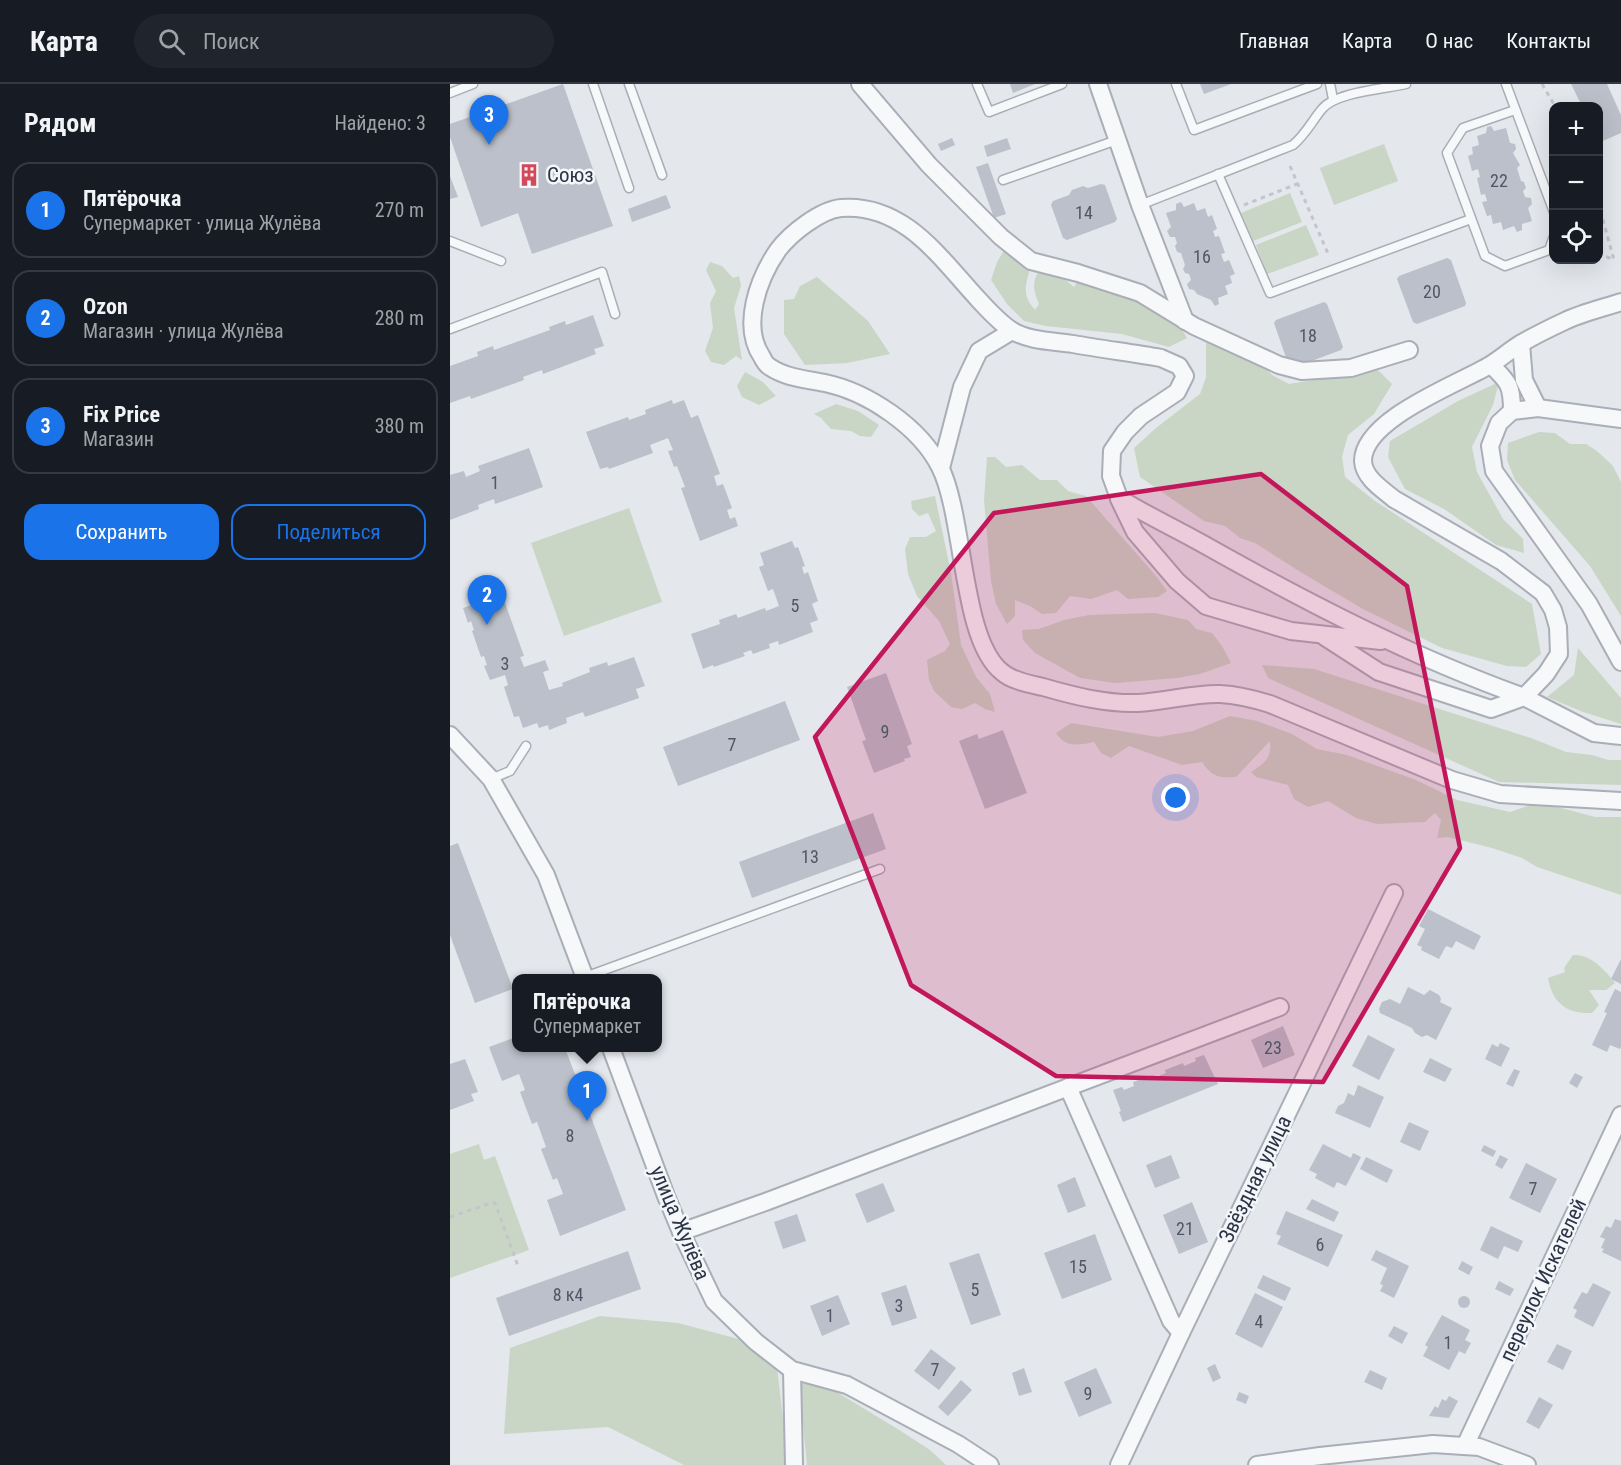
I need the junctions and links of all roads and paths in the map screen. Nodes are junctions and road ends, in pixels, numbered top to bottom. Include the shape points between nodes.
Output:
1 (473, 84) edge
2 (592, 84) edge
3 (629, 84) edge
4 (860, 84) edge
5 (977, 84) edge
6 (1062, 84) edge
7 (1098, 84) edge
8 (1176, 84) edge
9 (1317, 84) edge
10 (1330, 84) edge
11 (1406, 84) edge
12 (1506, 84) edge
13 (1542, 84) edge
14 (450, 93) edge
15 (1333, 99) junction
16 (1553, 102) edge
17 (1515, 110) junction
18 (1117, 140) junction
19 (1290, 166) dead end
20 (1218, 174) junction
21 (663, 175) dead end
22 (1003, 180) dead end
23 (1297, 184) junction
24 (629, 188) dead end
25 (1140, 205) junction
26 (1234, 209) junction
27 (1553, 210) edge
28 (1603, 217) edge
29 (1472, 219) junction
30 (450, 241) edge
31 (1549, 250) edge
32 (1603, 255) edge
33 (1329, 256) dead end
34 (501, 261) dead end
35 (1621, 302) edge
36 (615, 314) dead end
37 (1185, 321) junction
38 (450, 329) edge
39 (1012, 331) junction
40 (1521, 344) junction
41 (1409, 350) dead end
42 (1491, 365) junction
43 (1538, 408) junction
44 (1512, 411) junction
45 (1621, 419) edge
46 (941, 468) junction
47 (1119, 498) junction
48 (1320, 634) junction
49 (1394, 642) junction
50 (1621, 662) edge
51 (1524, 697) junction
52 (450, 735) edge
53 (1621, 736) edge
54 (526, 746) dead end
55 (491, 779) junction
56 (1621, 801) edge
57 (880, 869) dead end
58 (1394, 893) dead end
59 (583, 974) edge
60 (596, 974) edge
61 (1280, 1007) dead end
62 (613, 1052) edge
63 (1068, 1087) junction
64 (1621, 1115) edge
65 (450, 1217) edge
66 (681, 1232) junction
67 (518, 1266) dead end
68 (1181, 1333) junction
69 (792, 1370) junction
70 (1465, 1446) junction
71 (1318, 1460) edge
72 (794, 1465) edge
73 (990, 1465) edge
74 (1119, 1465) edge
75 (1257, 1465) edge
76 (1527, 1465) edge

1 - 14 lane
2 - 24 lane
3 - 21 lane
4 - 37 street via 928,165 1031,261 1140,293
5 - 6 lane via 989,112
7 - 18 street
8 - 9 lane via 1194,130
10 - 15 lane
11 - 15 lane
12 - 17 lane
13 - 16 path
15 - 20 lane via 1293,145
17 - 27 lane
17 - 29 lane via 1464,128 1448,153
18 - 22 lane
18 - 25 street
19 - 23 path
20 - 25 lane
20 - 26 lane
23 - 26 path
23 - 33 path
25 - 37 street
26 - 29 lane via 1270,293
28 - 32 path via 1614,260
29 - 31 lane via 1485,256 1505,266
30 - 34 lane
35 - 40 street via 1567,320
36 - 38 lane via 602,272
37 - 41 street via 1279,365 1302,371 1351,368
39 - 46 street via 980,351 962,387
39 - 46 street via 920,235 888,215 860,208 836,208 806,224 785,241 761,281 753,330 755,347 768,366 799,379 844,388 873,403 902,421 927,445
39 - 47 street via 1161,358 1179,366 1185,376 1177,392 1141,416 1112,452 1111,476
40 - 42 street
40 - 43 street via 1524,380
42 - 44 street via 1507,380 1512,391
42 - 51 street via 1403,411 1372,436 1363,464 1369,477 1394,499 1502,561 1543,594 1558,627 1559,654
43 - 44 street
43 - 45 street
44 - 50 street via 1499,423 1490,446 1494,471 1589,604
46 - 56 street via 978,633 986,656 1004,674 1090,699 1137,703 1217,694 1243,696 1452,780 1500,794
47 - 48 street via 1135,532 1177,581 1206,606 1292,632
47 - 49 street via 1281,588
48 - 49 street
48 - 51 street via 1379,672 1452,697 1491,709
49 - 51 street via 1442,666
51 - 53 street via 1594,733
52 - 55 street
54 - 55 lane via 510,771
55 - 59 street via 546,875
57 - 60 lane
58 - 68 street, Звёздная улица
61 - 63 street
62 - 66 street, улица Жулёва
63 - 66 street
63 - 68 street via 1171,1321
64 - 70 street, переулок Искателей
65 - 67 path via 495,1203
66 - 69 street, улица Жулёва via 714,1301
68 - 74 street, Звёздная улица
69 - 72 street
69 - 73 street via 847,1385
70 - 71 street via 1433,1444
70 - 76 street
71 - 75 street

